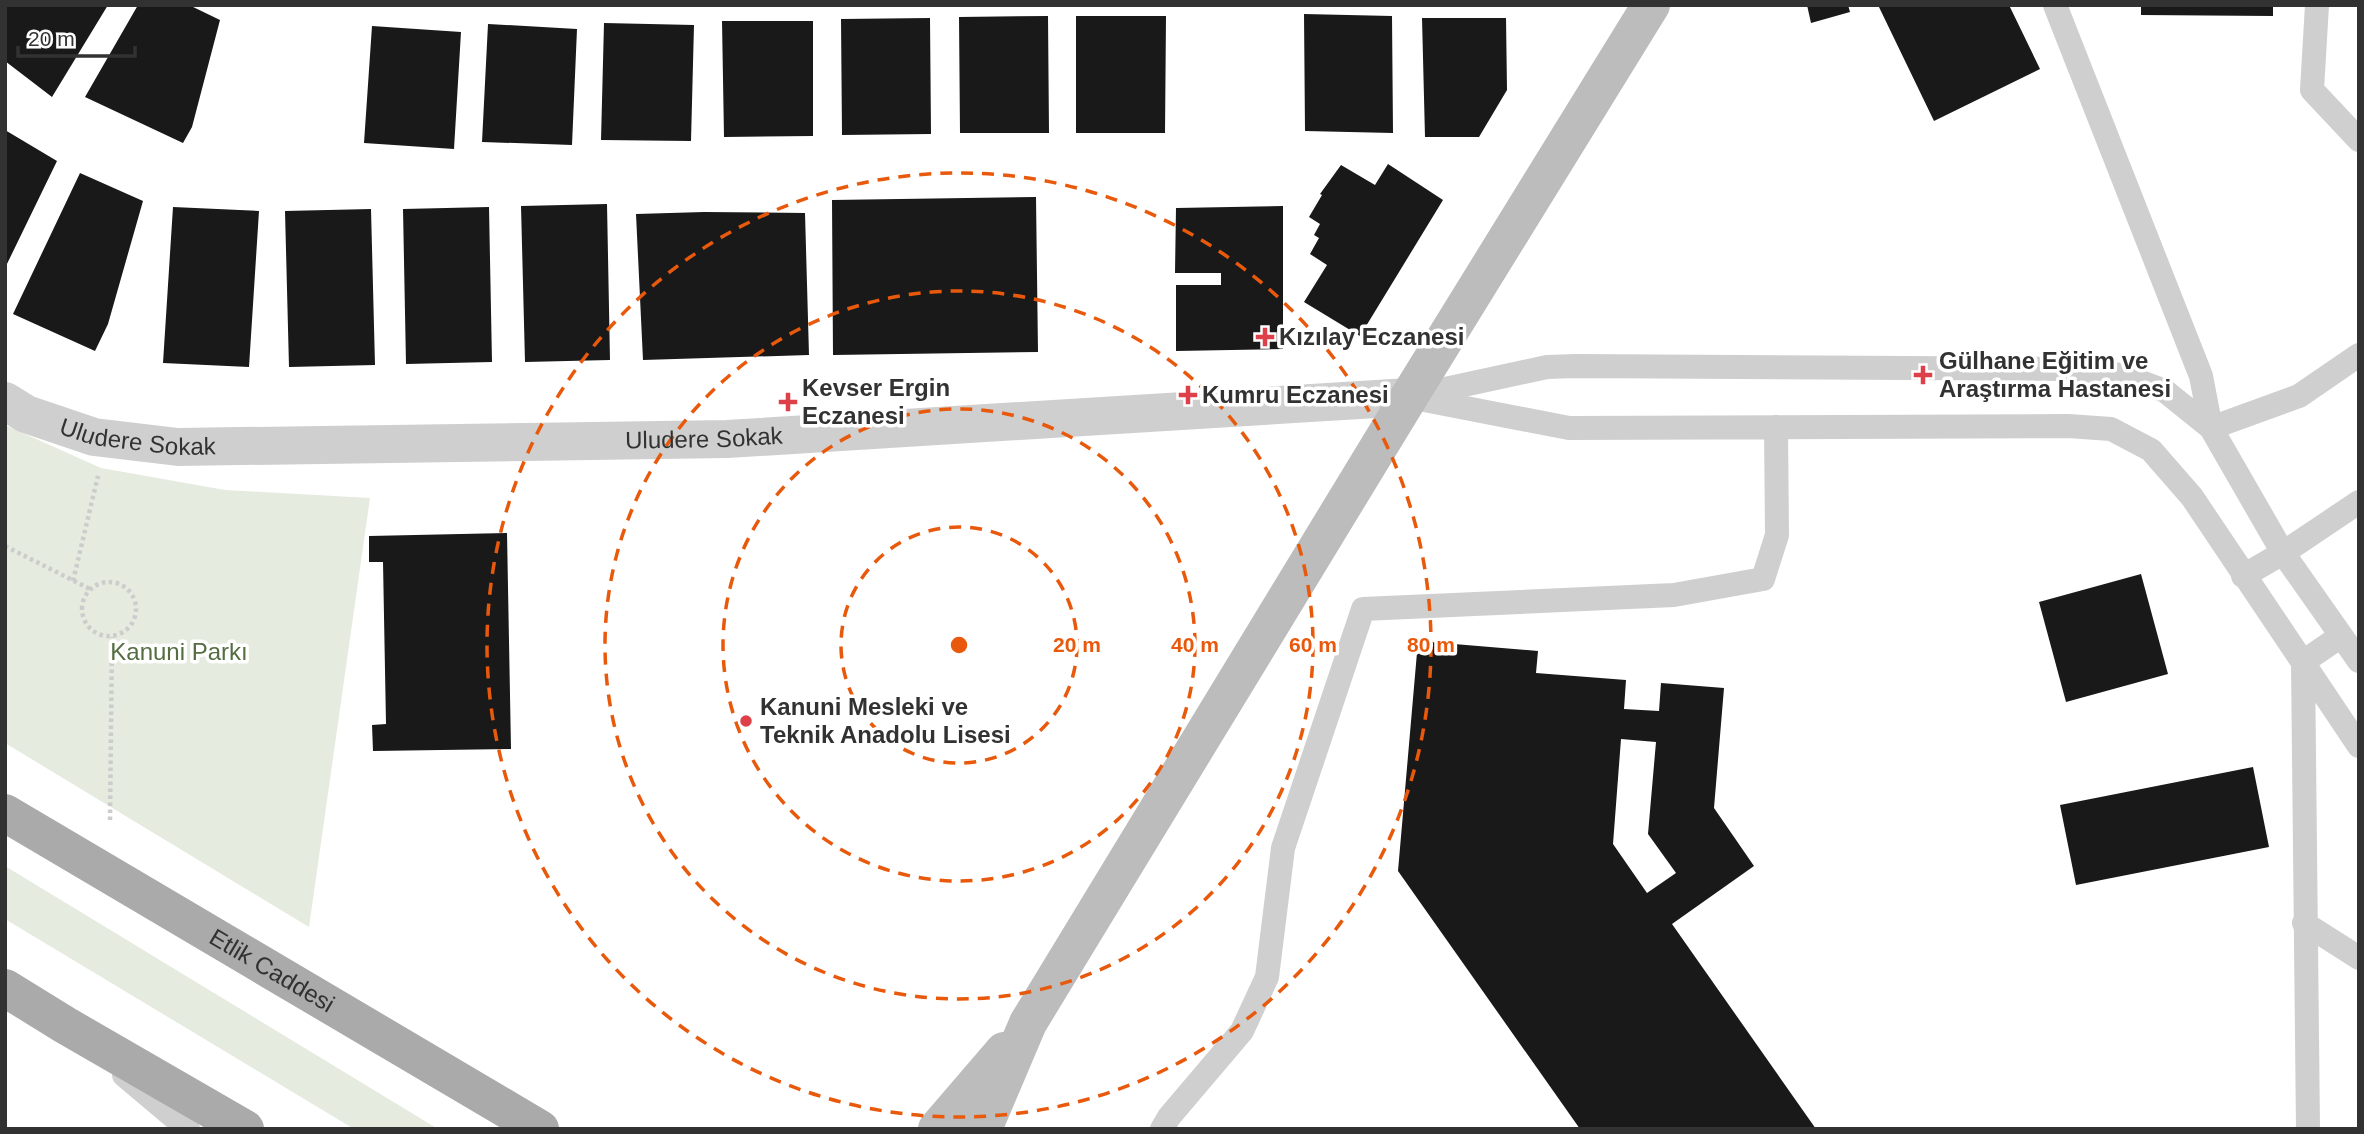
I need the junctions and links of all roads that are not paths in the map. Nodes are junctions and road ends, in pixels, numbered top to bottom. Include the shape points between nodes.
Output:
1 (1651, 5) edge
2 (2055, 5) edge
3 (2317, 5) edge
4 (2359, 140) edge
5 (2359, 355) edge
6 (1409, 397) junction
7 (5, 401) edge
8 (1776, 427) junction
9 (2211, 428) junction
10 (2359, 502) edge
11 (2283, 553) junction
12 (2243, 576) junction
13 (2341, 636) junction
14 (2359, 661) edge
15 (2303, 662) junction
16 (2359, 746) edge
17 (5, 813) edge
18 (2304, 923) junction
19 (2359, 958) edge
20 (5, 988) edge
21 (1028, 1023) junction
22 (65, 1025) junction
23 (188, 1129) edge
24 (245, 1129) edge
25 (540, 1129) edge
26 (937, 1129) edge
27 (983, 1129) edge
28 (1162, 1129) edge
29 (2308, 1129) edge

1 - 6 main road
2 - 9 lane via 2201,376
3 - 4 lane via 2312,90
5 - 9 lane via 2299,396
6 - 7 street, Uludere Sokak via 727,439 178,447 94,437 26,414
6 - 8 lane via 1569,428
6 - 9 lane via 1547,367 2064,369 2122,375 2165,391
6 - 21 main road
8 - 12 lane via 2111,429 2151,450 2192,497
8 - 28 lane via 1777,536 1763,579 1674,595 1363,609 1283,848 1267,977 1242,1031
9 - 11 lane
10 - 11 lane
11 - 12 lane
11 - 13 lane
12 - 15 lane
13 - 14 lane
13 - 15 lane
15 - 16 lane
15 - 18 lane
17 - 25 main road, Etlik Caddesi
18 - 19 lane
18 - 29 lane
20 - 22 main road
21 - 26 main road
21 - 27 main road
22 - 23 lane
22 - 24 main road

